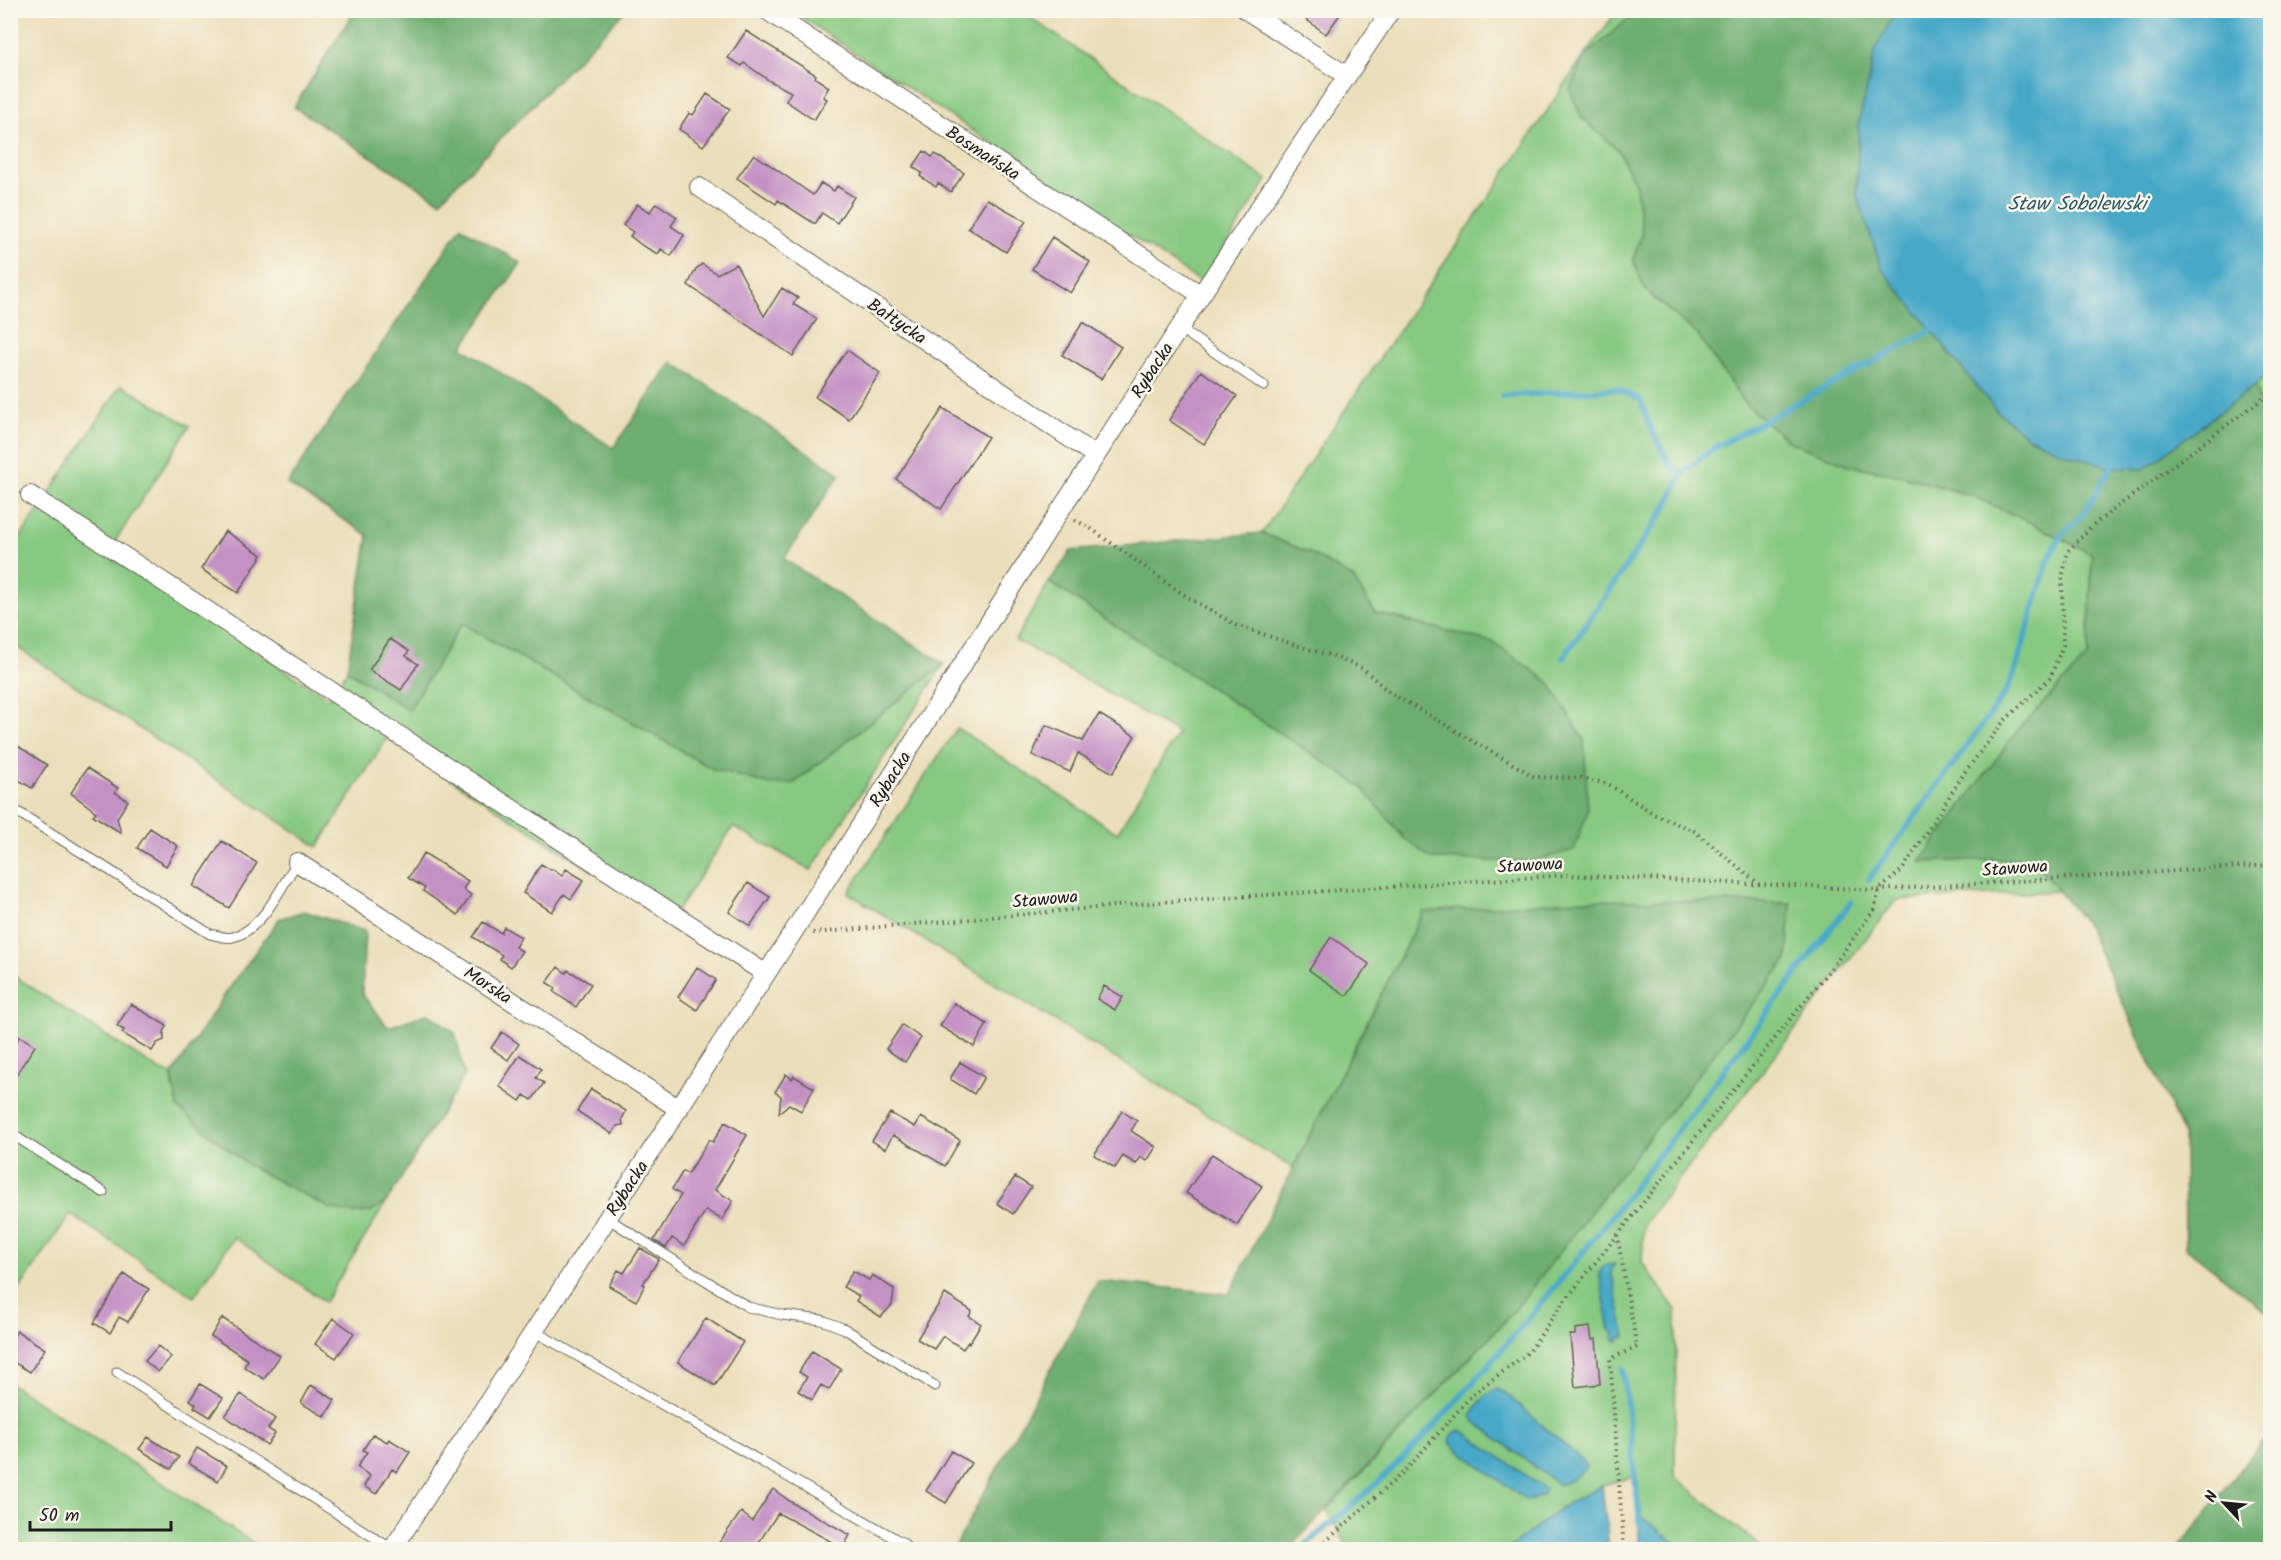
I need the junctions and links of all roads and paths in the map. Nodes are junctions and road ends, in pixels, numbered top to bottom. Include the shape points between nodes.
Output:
1 (766, 10) edge
2 (1246, 10) edge
3 (1391, 10) edge
4 (1347, 76) junction
5 (699, 187) dead end
6 (1201, 295) junction
7 (1179, 328) junction
8 (1264, 386) dead end
9 (2271, 393) edge
10 (1096, 456) junction
11 (30, 495) dead end
12 (1059, 512) junction
13 (10, 807) edge
14 (297, 862) joint
15 (2271, 865) edge
16 (1760, 885) junction
17 (1879, 890) junction
18 (792, 934) junction
19 (766, 974) junction
20 (679, 1108) junction
21 (10, 1132) edge
22 (103, 1192) dead end
23 (607, 1218) junction
24 (1617, 1235) junction
25 (534, 1330) junction
26 (117, 1372) dead end
27 (935, 1386) dead end
28 (392, 1549) edge
29 (908, 1550) edge
30 (1316, 1550) edge
31 (1624, 1550) edge

1 - 6 street, Bosmańska
2 - 4 street
3 - 4 street, Rybacka
4 - 6 street, Rybacka
5 - 10 street, Bałtycka
6 - 7 street, Rybacka
7 - 8 lane
7 - 10 street, Rybacka
9 - 17 path via 2093,525 2068,551 2062,578 2063,645 2050,678 2004,721 1965,772 1903,869
10 - 12 street, Rybacka
11 - 19 street
12 - 16 path via 1090,528 1187,597 1236,625 1362,668 1389,692 1535,777 1581,778 1608,784 1654,814 1694,831
12 - 18 street, Rybacka
13 - 14 lane via 210,934 232,938 251,929
14 - 20 street, Morska
15 - 17 path, Stawowa
16 - 17 path, Stawowa
16 - 18 path, Stawowa via 1567,875 1160,902
17 - 24 path via 1874,910 1836,962
18 - 19 street, Rybacka
19 - 20 street, Rybacka
20 - 23 street, Rybacka
21 - 22 lane
23 - 25 street, Rybacka
23 - 27 lane via 748,1307 822,1320 845,1329
24 - 30 path via 1558,1308 1529,1352 1473,1394 1404,1472
24 - 31 path via 1637,1347 1610,1359
25 - 28 street, Rybacka
25 - 29 lane via 903,1543
26 - 28 lane

